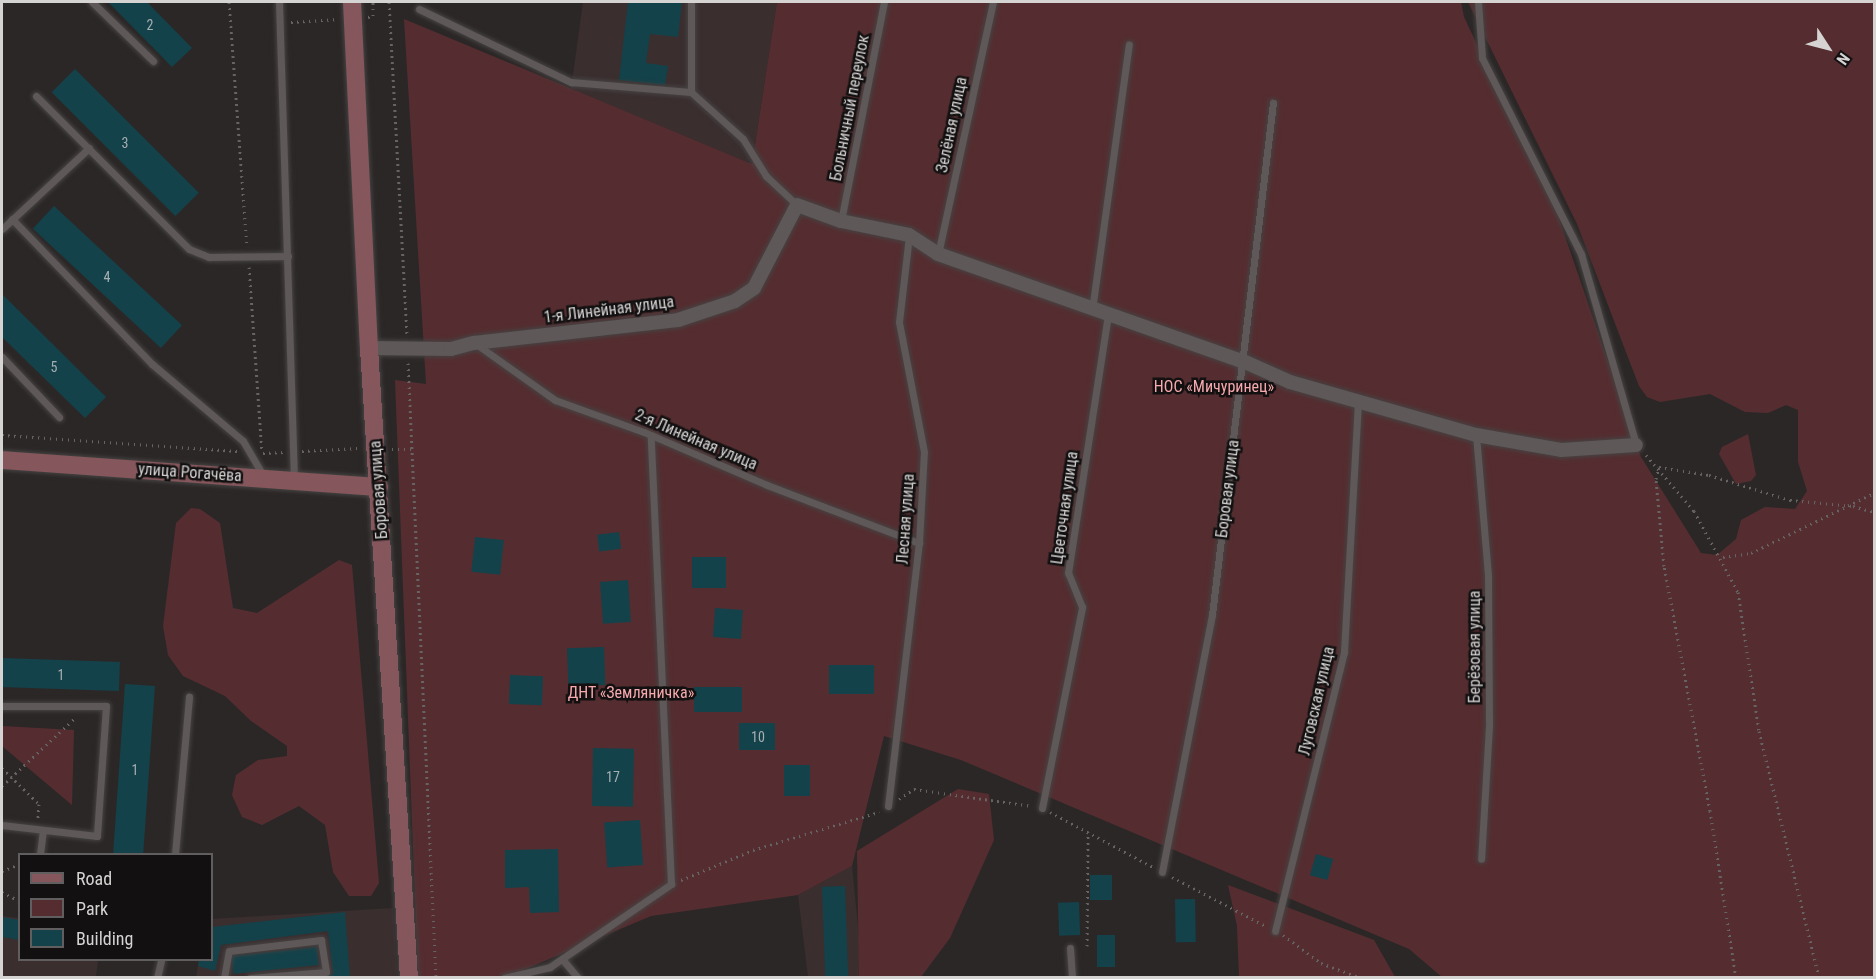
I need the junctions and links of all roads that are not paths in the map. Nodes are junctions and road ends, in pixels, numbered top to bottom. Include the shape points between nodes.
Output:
1 (92, 2) edge
2 (279, 2) edge
3 (692, 2) edge
4 (884, 2) edge
5 (993, 2) edge
6 (1478, 2) edge
7 (419, 9) dead end
8 (353, 10) edge
9 (1129, 45) dead end
10 (153, 61) dead end
11 (691, 92) junction
12 (36, 96) dead end
13 (1273, 103) dead end
14 (88, 148) junction
15 (797, 205) junction
16 (12, 219) junction
17 (841, 220) junction
18 (2, 229) edge
19 (909, 235) junction
20 (938, 254) junction
21 (288, 256) junction
22 (1092, 310) junction
23 (1108, 316) junction
24 (474, 343) junction
25 (369, 348) junction
26 (2, 357) edge
27 (1245, 362) junction
28 (1358, 401) junction
29 (59, 417) dead end
30 (651, 435) junction
31 (1476, 435) junction
32 (1636, 445) joint
33 (2, 460) edge
34 (265, 479) junction
35 (294, 481) junction
36 (379, 487) junction
37 (919, 543) junction
38 (189, 697) dead end
39 (2, 706) edge
40 (888, 806) road end
41 (1042, 808) road end
42 (2, 825) edge
43 (41, 830) junction
44 (40, 853) edge
45 (176, 853) edge
46 (1481, 859) dead end
47 (1162, 872) road end
48 (1275, 931) road end
49 (1070, 948) dead end
50 (562, 959) junction
51 (161, 961) edge
52 (157, 978) edge
53 (224, 978) edge
54 (250, 978) edge
55 (409, 978) edge
56 (504, 978) edge
57 (578, 978) edge
58 (1072, 978) edge

1 - 10 lane
2 - 21 lane
3 - 11 lane
4 - 17 lane, Больничный переулок
5 - 20 lane, Зелёная улица
6 - 32 lane via 1482,58 1581,254
7 - 11 lane via 571,82
8 - 25 street, Боровая улица
9 - 22 lane
11 - 15 lane via 743,139 766,176
12 - 14 lane
13 - 27 lane, Боровая улица
14 - 16 lane
14 - 21 lane via 189,249 209,257
15 - 17 street
15 - 24 street, 1-я Линейная улица via 754,288 735,301 678,320
16 - 18 lane
16 - 34 lane via 152,364 243,441
17 - 19 street
19 - 20 street
19 - 37 lane, Лесная улица via 899,322 924,452
20 - 22 street
21 - 35 lane
22 - 23 street
23 - 27 street
23 - 41 lane, Цветочная улица via 1068,573 1082,607
24 - 25 street, 1-я Линейная улица via 451,349
24 - 30 lane, 2-я Линейная улица via 555,400
25 - 36 street, Боровая улица
26 - 29 lane
27 - 28 street via 1290,382
27 - 47 lane, Боровая улица via 1212,615
28 - 31 street
28 - 48 lane, Луговская улица via 1344,651
30 - 37 lane, 2-я Линейная улица via 767,485
30 - 50 lane via 671,884
31 - 32 street via 1561,450
31 - 46 lane, Берёзовая улица via 1488,576 1489,726
33 - 34 street, улица Рогачёва
34 - 35 street, улица Рогачёва
35 - 36 street, улица Рогачёва
36 - 55 street, Боровая улица
37 - 40 lane, Лесная улица
38 - 45 lane
39 - 43 lane via 106,706 97,836
42 - 43 lane
43 - 44 lane
49 - 58 lane
50 - 56 lane via 550,967
50 - 57 lane
51 - 52 lane
53 - 54 lane via 229,951 321,940 326,972

